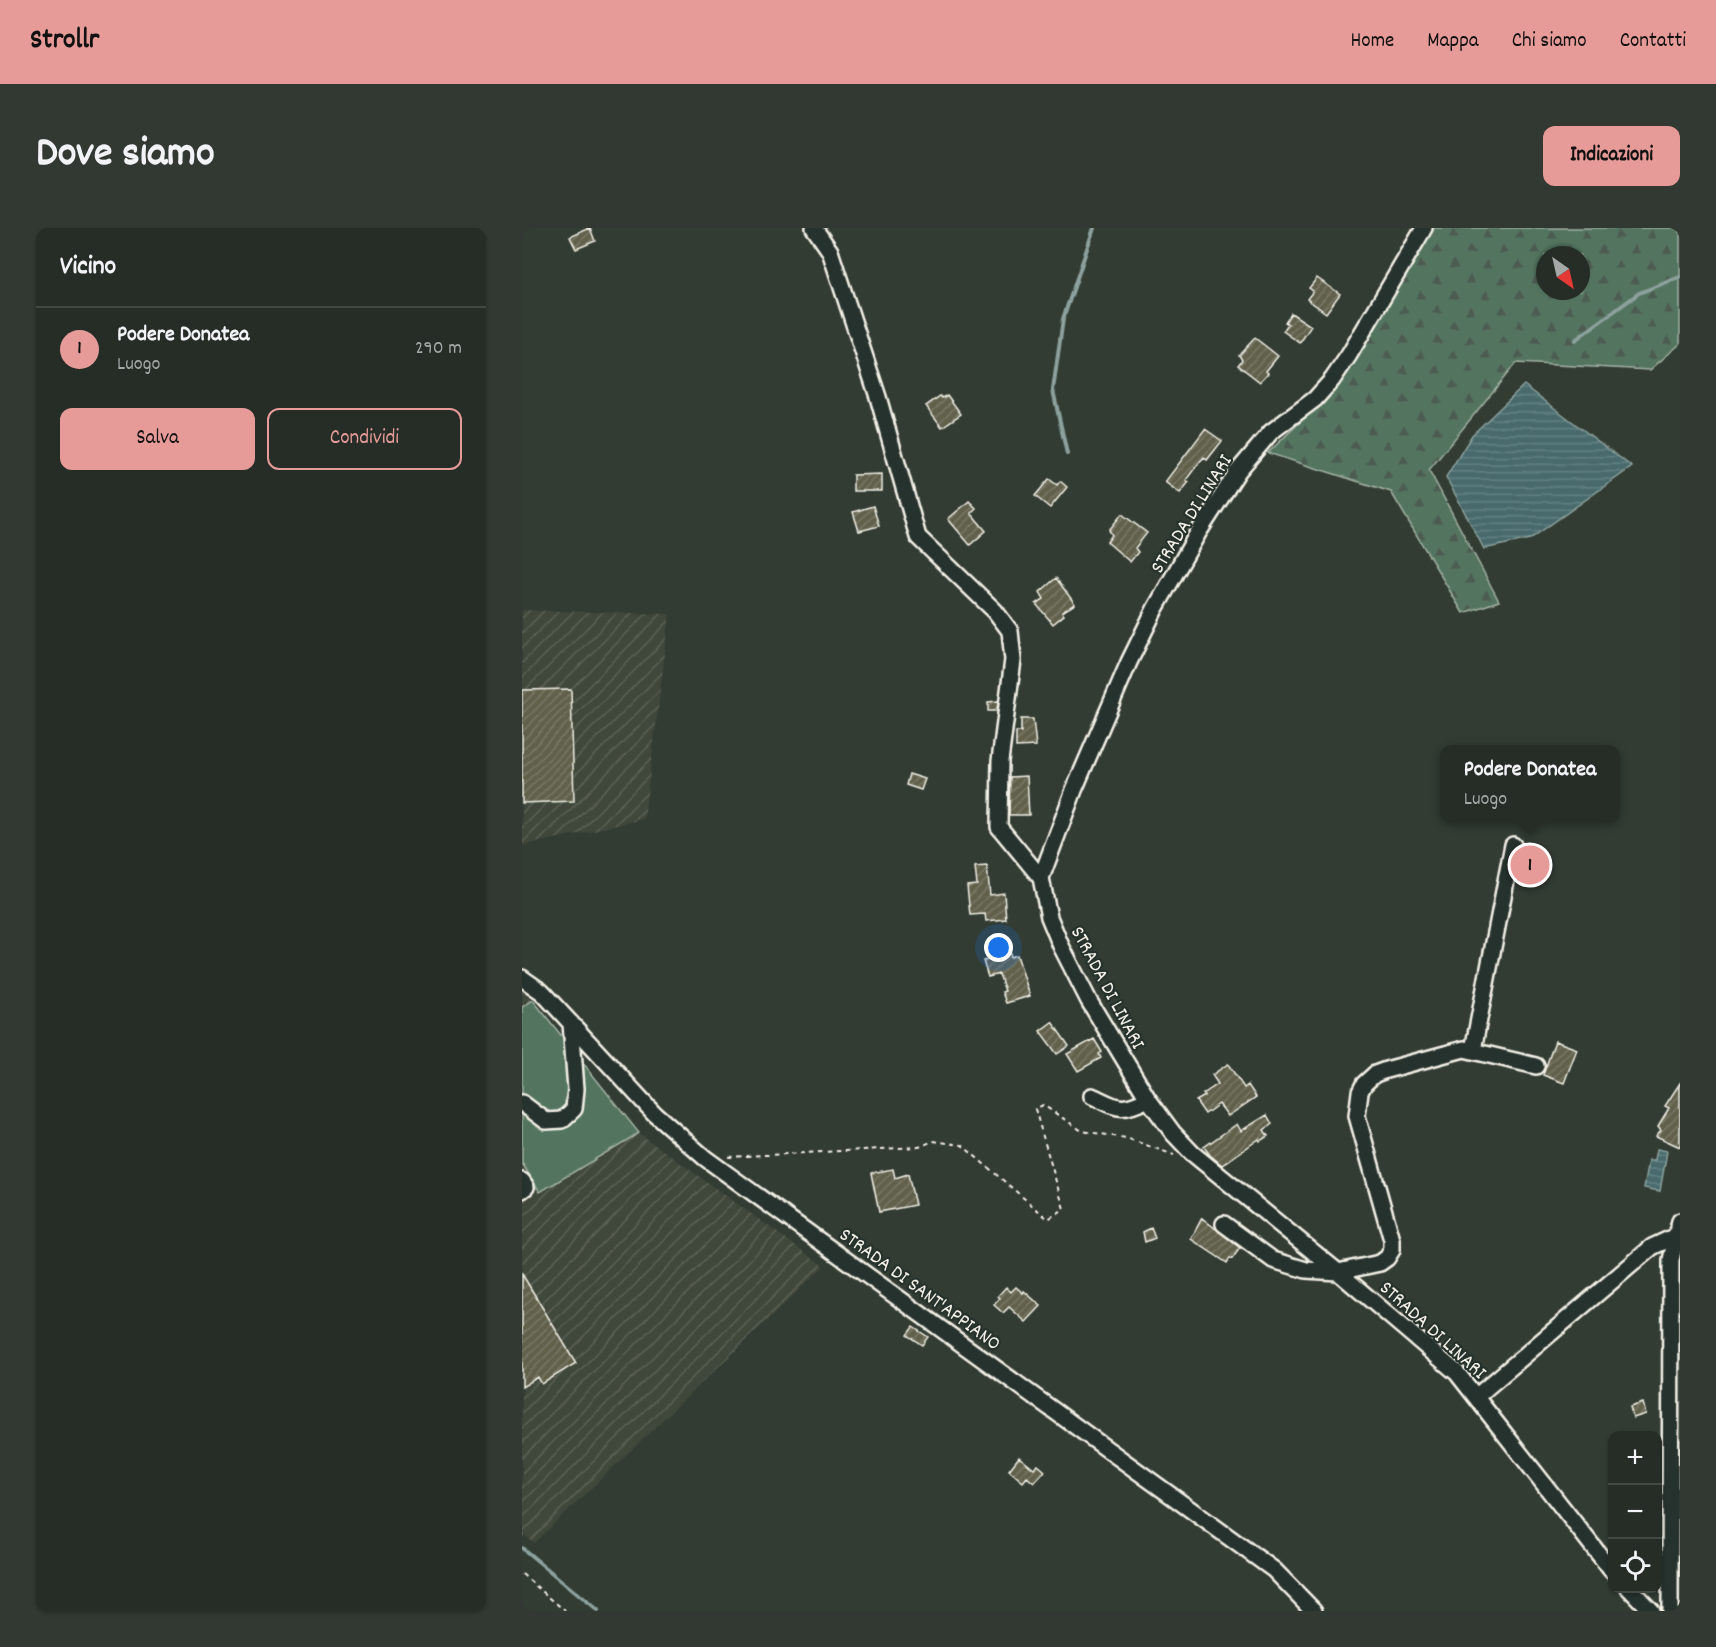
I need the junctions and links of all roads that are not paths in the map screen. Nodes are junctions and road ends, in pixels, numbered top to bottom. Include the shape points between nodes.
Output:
1 (814, 228) edge
2 (1424, 228) edge
3 (1513, 845) dead end
4 (1041, 878) junction
5 (522, 978) edge
6 (571, 1023) junction
7 (1473, 1050) junction
8 (1536, 1066) dead end
9 (1092, 1096) dead end
10 (1148, 1099) junction
11 (522, 1103) edge
12 (522, 1181) edge
13 (522, 1190) edge
14 (1224, 1224) dead end
15 (1679, 1230) edge
16 (1338, 1272) junction
17 (1477, 1396) junction
18 (1608, 1567) edge
19 (1634, 1593) edge
20 (1314, 1611) edge
21 (1651, 1611) edge
22 (1670, 1611) edge

1 - 4 street via 830,251 918,537 995,611 1010,631 1012,660 1000,761 999,827
2 - 4 street, STRADA DI LINARI via 1332,380 1315,399 1271,432 1238,471 1198,533 1129,662
3 - 7 street
4 - 10 street, STRADA DI LINARI via 1049,917 1061,946
5 - 6 street, STRADA DI SANT'APPIANO via 542,992
6 - 11 street via 574,1109 562,1120 546,1121
6 - 20 street, STRADA DI SANT'APPIANO via 654,1113 705,1158 1274,1570
7 - 8 street
7 - 16 street via 1451,1051 1386,1070 1364,1084 1358,1116 1392,1250 1380,1263
9 - 10 street via 1121,1109
10 - 16 street, STRADA DI LINARI via 1192,1153
12 - 13 street
14 - 16 street via 1273,1260 1306,1270
15 - 17 street via 1652,1247
15 - 22 street via 1671,1260
16 - 17 street, STRADA DI LINARI via 1457,1373
17 - 18 street, STRADA DI LINARI
19 - 21 street

